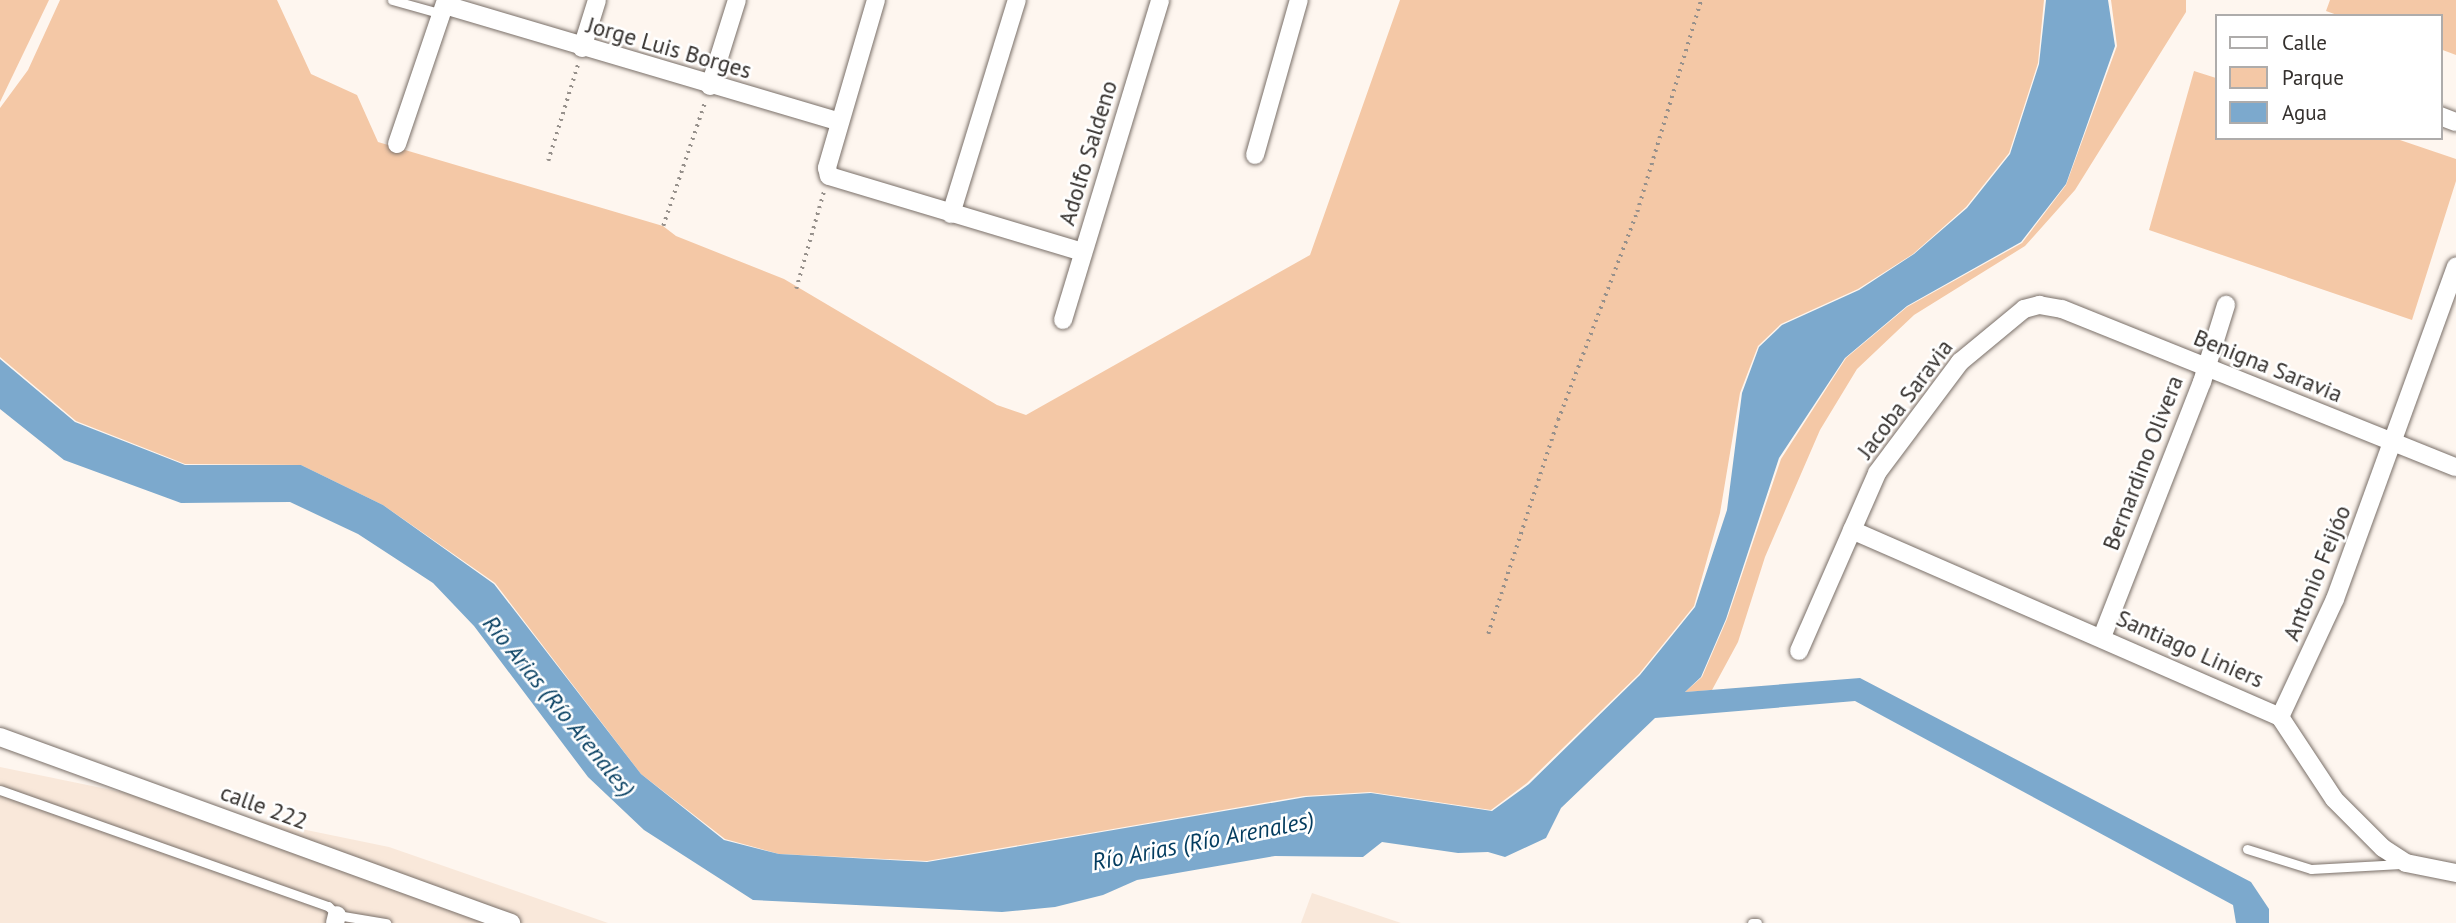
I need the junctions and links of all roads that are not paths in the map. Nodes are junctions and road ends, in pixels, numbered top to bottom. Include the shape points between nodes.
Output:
1 (392, 0) edge
2 (597, 0) edge
3 (737, 0) edge
4 (876, 0) edge
5 (1017, 0) edge
6 (1160, 0) edge
7 (1299, 0) edge
8 (444, 7) edge
9 (582, 48) junction
10 (710, 86) junction
11 (839, 122) junction
12 (397, 144) dead end
13 (1255, 155) dead end
14 (951, 214) junction
15 (1083, 252) junction
16 (2456, 267) edge
17 (2226, 305) dead end
18 (2062, 309) joint
19 (1063, 320) dead end
20 (2205, 366) junction
21 (2395, 445) junction
22 (2456, 467) edge
23 (1852, 530) junction
24 (2102, 637) junction
25 (1799, 651) dead end
26 (2280, 717) junction
27 (0, 737) edge
28 (0, 790) edge
29 (2246, 849) dead end
30 (2406, 863) junction
31 (2454, 868) edge
32 (336, 919) edge
33 (386, 923) edge
34 (511, 923) edge
35 (1752, 923) edge
36 (1758, 923) edge

1 - 8 lane
2 - 9 street
3 - 10 street
4 - 11 street
5 - 14 street
6 - 15 street, Adolfo Saldeno
7 - 13 street
8 - 9 street, Jorge Luis Borges
8 - 12 street
9 - 10 street, Jorge Luis Borges
10 - 11 street, Jorge Luis Borges
11 - 14 street via 829,176
14 - 15 street
15 - 19 street, Adolfo Saldeno
16 - 21 street, Antonio Feijóo
17 - 20 street, Bernardino Olivera
18 - 20 street, Benigna Saravia
18 - 23 street, Jacoba Saravia via 2039,305 2024,309 1960,362 1877,473
20 - 21 street, Benigna Saravia
20 - 24 street, Bernardino Olivera
21 - 22 street, Benigna Saravia
21 - 26 street, Antonio Feijóo via 2329,611
23 - 24 street, Santiago Liniers
23 - 25 street, Jacoba Saravia
24 - 26 street, Santiago Liniers
26 - 30 street, Santiago Liniers via 2333,799 2383,848
27 - 34 street, calle 222
28 - 32 lane via 328,906
29 - 30 lane via 2311,869
30 - 31 street, Santiago Liniers
32 - 33 lane
35 - 36 lane

